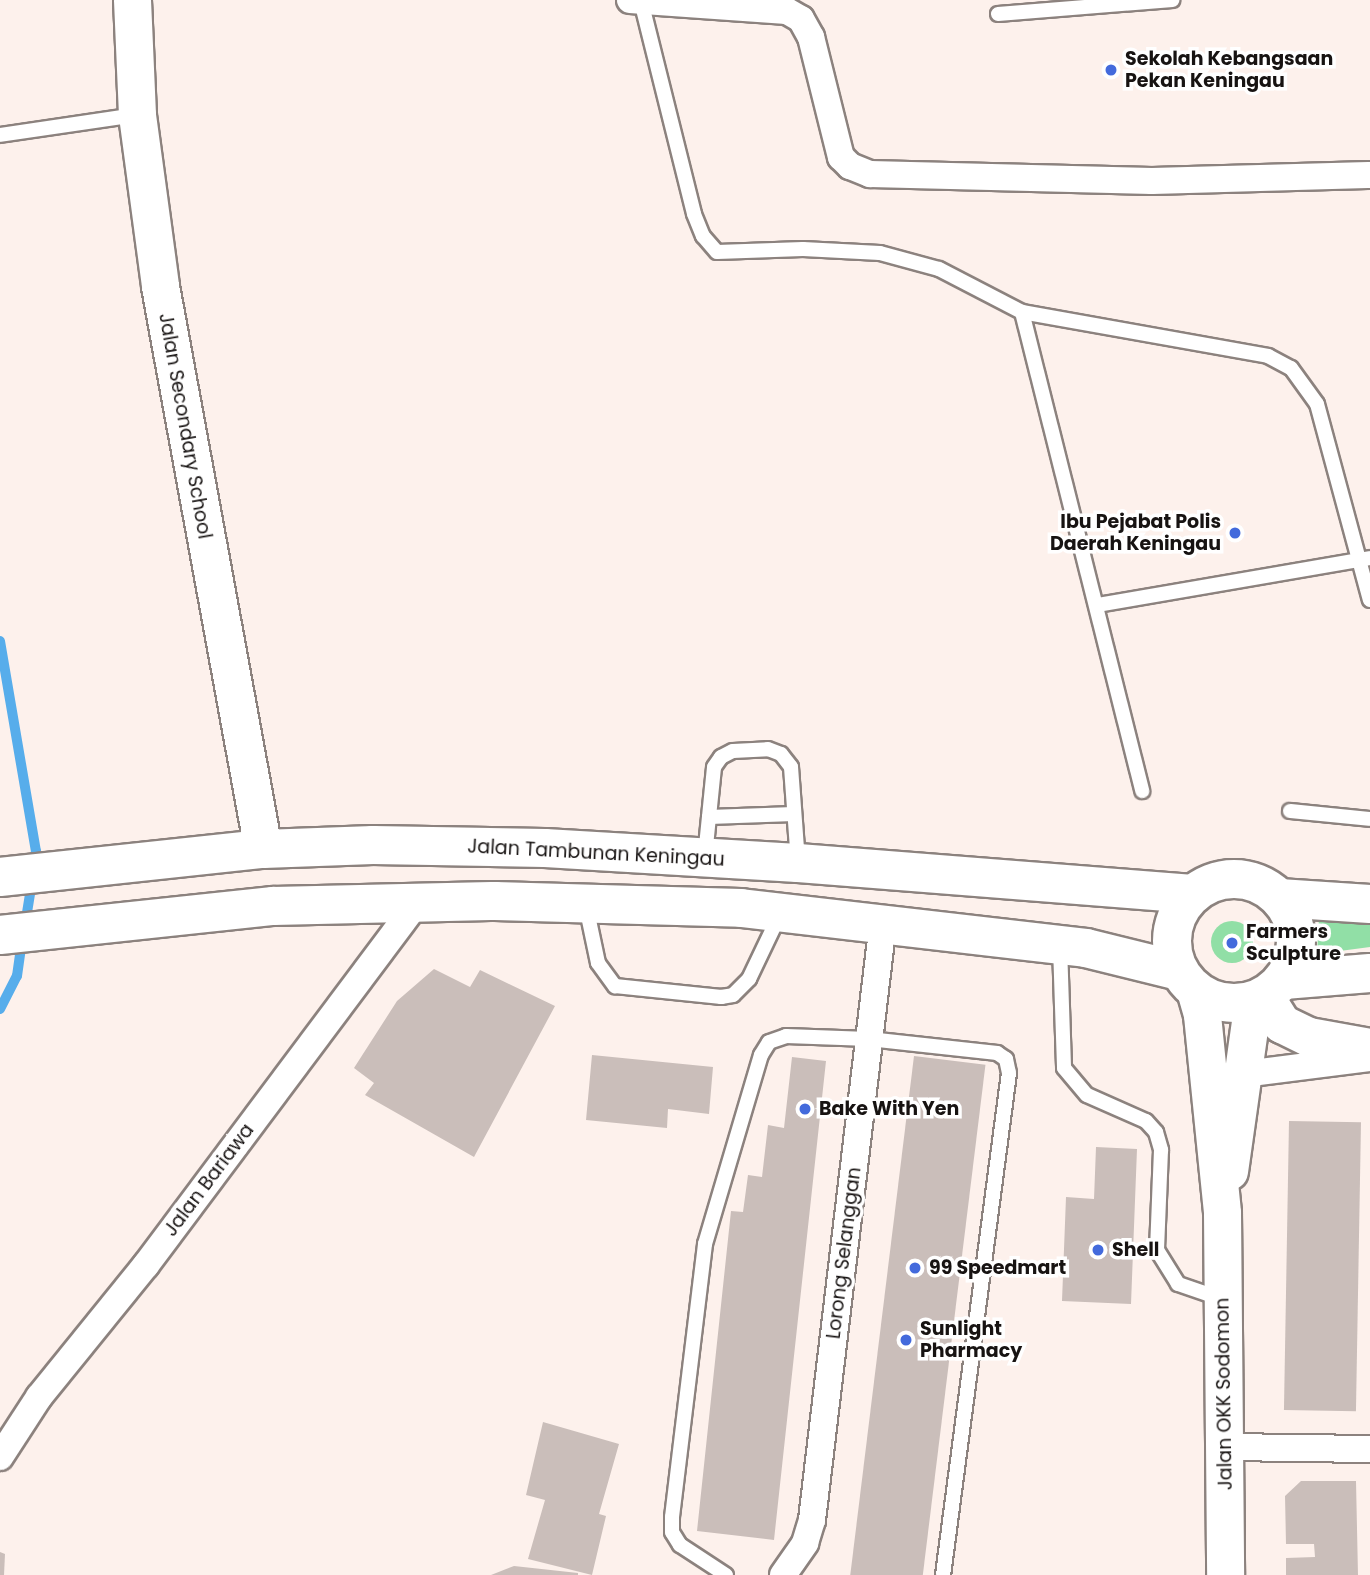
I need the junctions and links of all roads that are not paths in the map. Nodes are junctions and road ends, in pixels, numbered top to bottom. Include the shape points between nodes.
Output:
1 (132, 0) edge
2 (630, 0) edge
3 (1172, 0) edge
4 (640, 1) edge
5 (998, 14) dead end
6 (137, 115) junction
7 (0, 135) edge
8 (1370, 175) edge
9 (1022, 312) junction
10 (1365, 559) edge
11 (1370, 600) edge
12 (1098, 605) junction
13 (1142, 791) dead end
14 (1290, 811) dead end
15 (794, 814) junction
16 (709, 817) junction
17 (1370, 819) edge
18 (263, 849) junction
19 (705, 858) junction
20 (798, 863) junction
21 (0, 877) edge
22 (1193, 894) junction
23 (1279, 898) junction
24 (418, 902) junction
25 (586, 904) junction
26 (1370, 904) edge
27 (781, 912) junction
28 (883, 923) junction
29 (0, 934) edge
30 (1059, 945) junction
31 (1370, 973) edge
32 (1187, 981) junction
33 (1268, 993) junction
34 (869, 1039) junction
35 (1370, 1048) edge
36 (1370, 1058) edge
37 (1244, 1074) junction
38 (1222, 1213) junction
39 (1224, 1299) junction
40 (1226, 1447) junction
41 (1370, 1449) edge
42 (0, 1457) edge
43 (723, 1574) edge
44 (783, 1575) edge
45 (943, 1575) edge
46 (1225, 1575) edge

1 - 6 street, Jalan Secondary School
2 - 4 street
3 - 5 lane
4 - 8 street via 787,11 801,19 811,37 841,157 870,174 1152,181
4 - 9 lane via 694,214 702,236 717,252 803,249 880,253 939,269
6 - 7 lane
6 - 18 street, Jalan Secondary School via 160,286
9 - 10 lane via 1268,356 1291,368 1317,404
9 - 12 lane
10 - 11 lane
10 - 12 lane
12 - 13 lane
14 - 17 lane
15 - 16 lane
15 - 16 lane via 791,767 781,754 768,749 721,757 714,767
15 - 20 lane
16 - 19 lane
18 - 19 main road, Jalan Tambunan Keningau via 373,845 532,848
18 - 21 main road, Jalan Tambunan Keningau
19 - 20 main road, Jalan Tambunan Keningau
20 - 22 main road, Jalan Tambunan Keningau
22 - 23 main road via 1209,884 1236,879 1264,886
22 - 32 main road via 1174,922 1171,938
23 - 26 main road
23 - 33 main road via 1296,929 1293,964
24 - 25 main road
24 - 29 main road via 273,906
24 - 42 street, Jalan Bariawa via 146,1265 39,1397
25 - 27 main road
25 - 27 lane via 598,963 615,986 721,997 733,995 749,979
27 - 28 main road
28 - 30 main road
28 - 34 street, Lorong Selanggan
30 - 32 main road
30 - 39 lane via 1064,1069 1087,1095 1146,1121 1156,1132 1160,1150 1157,1250 1178,1284
31 - 33 main road
32 - 33 main road via 1223,1003
32 - 38 street via 1202,1015
33 - 35 main road via 1282,1024 1309,1037
33 - 37 street
34 - 43 lane via 786,1036 769,1042 761,1055 705,1244 672,1532 680,1545
34 - 44 street, Lorong Selanggan via 812,1520 805,1543
34 - 45 lane via 997,1053 1006,1059 1009,1073
36 - 37 street
37 - 38 street
38 - 39 street, Jalan OKK Sodomon
39 - 40 street, Jalan OKK Sodomon
40 - 41 street
40 - 46 street, Jalan OKK Sodomon

